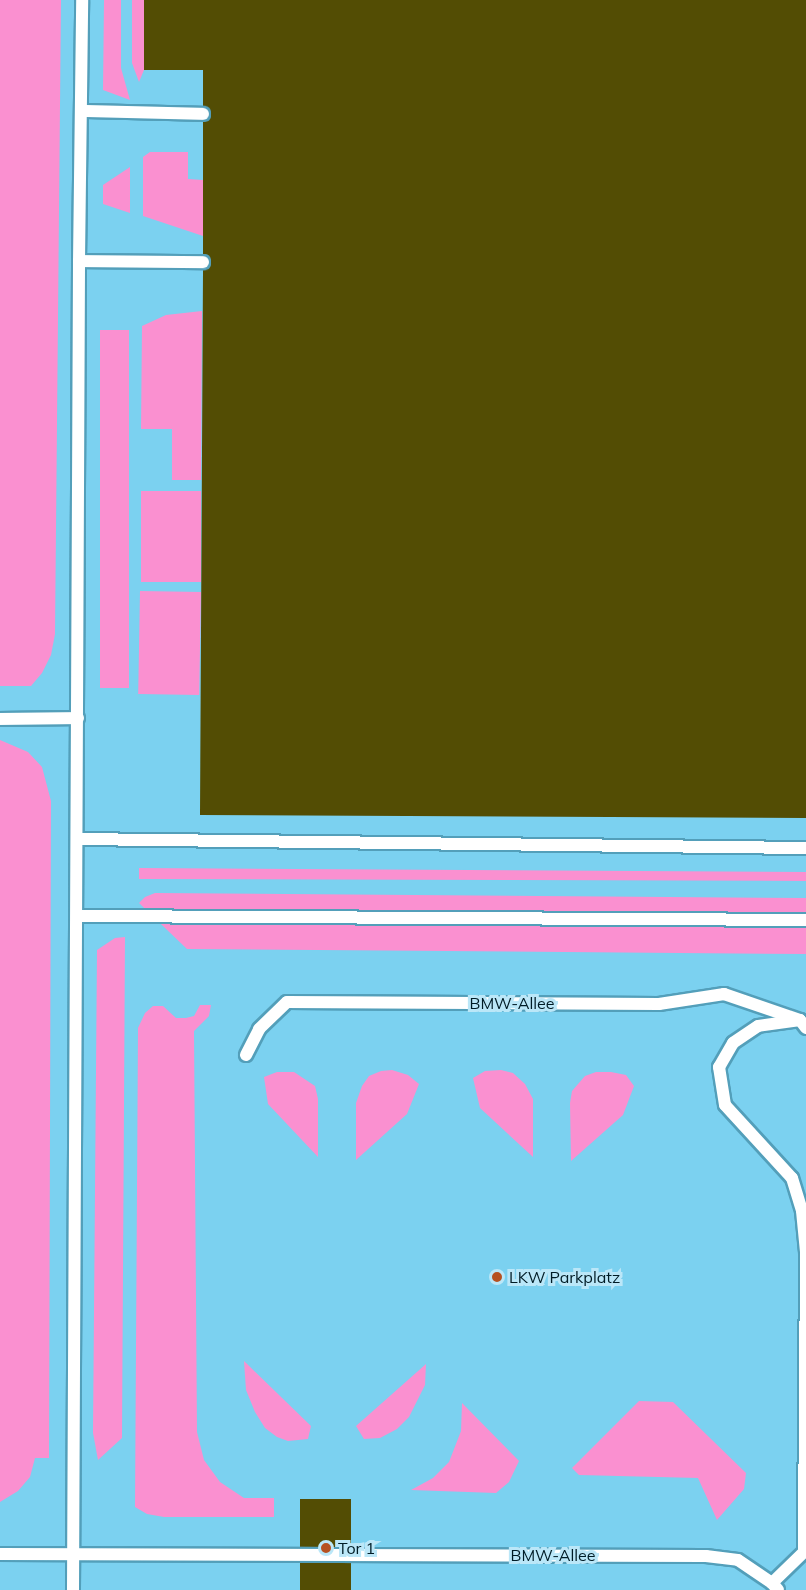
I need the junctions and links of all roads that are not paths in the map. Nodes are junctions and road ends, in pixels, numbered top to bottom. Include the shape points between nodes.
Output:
1 (82, 0) edge
2 (82, 111) junction
3 (203, 114) dead end
4 (79, 261) junction
5 (203, 262) dead end
6 (78, 718) junction
7 (0, 719) edge
8 (77, 839) junction
9 (806, 848) edge
10 (77, 916) junction
11 (806, 920) edge
12 (803, 1024) edge
13 (246, 1055) dead end
14 (805, 1551) edge
15 (0, 1554) edge
16 (73, 1554) junction
17 (775, 1586) edge
18 (73, 1590) edge

1 - 2 lane
2 - 3 lane
2 - 4 lane
4 - 5 lane
4 - 6 lane
6 - 7 lane
6 - 8 lane
8 - 9 lane
8 - 10 lane
10 - 11 lane
10 - 16 lane
12 - 13 lane, BMW-Allee via 724,994 659,1004 287,1002 259,1029
12 - 14 lane, BMW-Allee via 758,1026 733,1042 719,1067 725,1105 792,1178 802,1211 806,1252
14 - 17 lane, BMW-Allee
15 - 16 lane, BMW-Allee
16 - 17 lane, BMW-Allee via 706,1556 738,1560
16 - 18 lane

